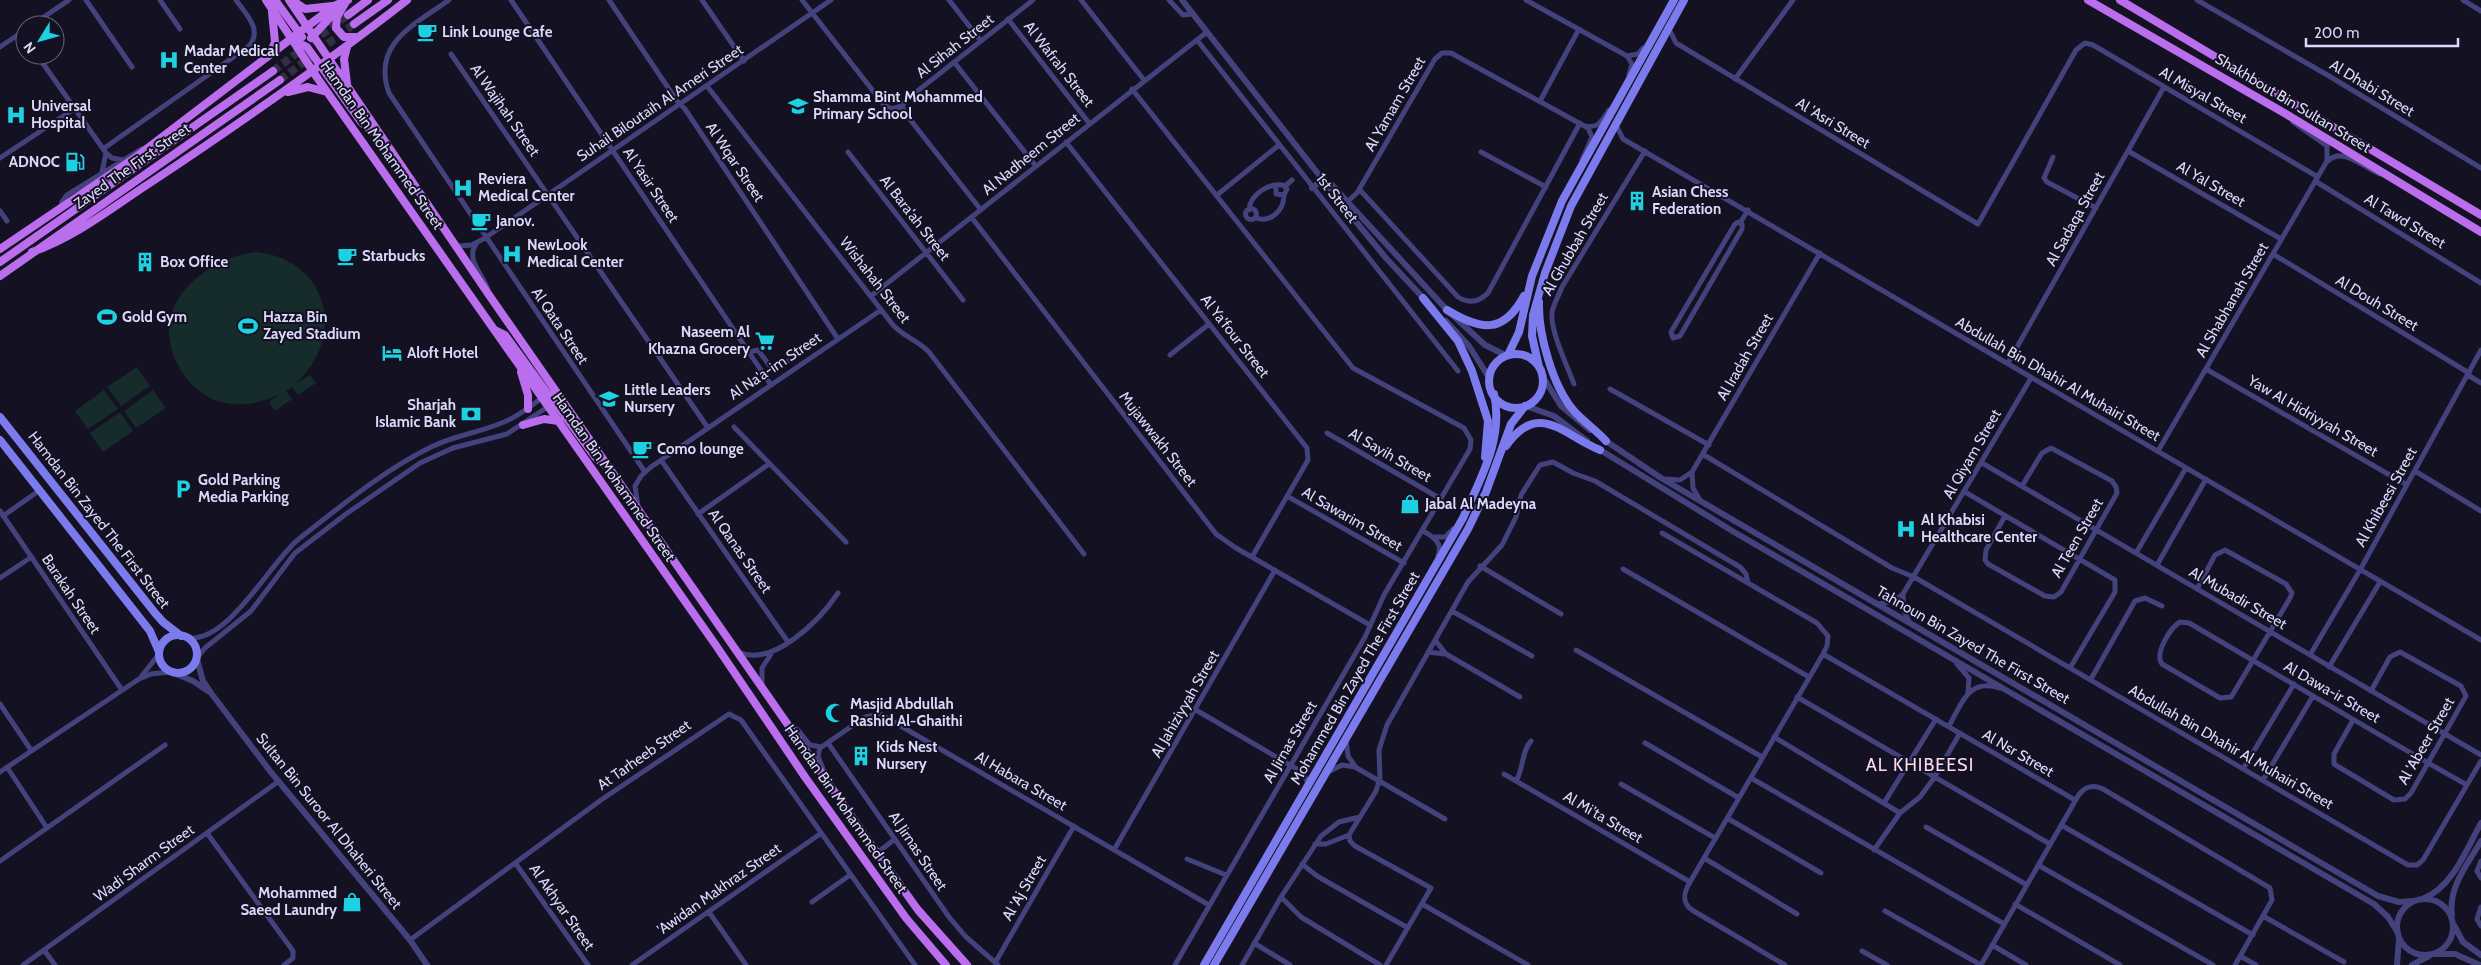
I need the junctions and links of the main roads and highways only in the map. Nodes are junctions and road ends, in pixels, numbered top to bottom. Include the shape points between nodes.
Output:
1 (266, 0) edge
2 (275, 0) edge
3 (290, 0) edge
4 (347, 0) edge
5 (368, 0) edge
6 (388, 0) edge
7 (407, 0) edge
8 (1674, 0) edge
9 (1684, 0) edge
10 (2088, 0) edge
11 (2120, 0) edge
12 (336, 5) junction
13 (271, 8) junction
14 (348, 15) tunnel mouth
15 (354, 24) tunnel mouth
16 (306, 27) junction
17 (299, 33) junction
18 (312, 36) junction
19 (359, 37) junction
20 (292, 39) junction
21 (307, 46) junction
22 (347, 46) junction
23 (270, 55) junction
24 (328, 60) junction
25 (321, 65) junction
26 (273, 71) tunnel mouth
27 (313, 71) junction
28 (280, 80) tunnel mouth
29 (348, 89) junction
30 (327, 92) junction
31 (279, 95) junction
32 (386, 143) junction
33 (2481, 214) edge
34 (2480, 232) edge
35 (0, 249) edge
36 (32, 252) junction
37 (1, 262) edge
38 (0, 276) edge
39 (1529, 288) junction
40 (1540, 288) junction
41 (1423, 298) road end
42 (1447, 310) road end
43 (496, 331) junction
44 (1507, 356) junction
45 (518, 363) junction
46 (1539, 367) junction
47 (549, 394) junction
48 (1494, 394) junction
49 (555, 402) junction
50 (1525, 406) junction
51 (528, 409) road end
52 (0, 417) edge
53 (559, 421) junction
54 (523, 424) road end
55 (0, 440) edge
56 (1606, 441) road end
57 (1600, 450) road end
58 (1501, 454) junction
59 (1483, 474) junction
60 (184, 637) junction
61 (159, 653) junction
62 (946, 965) edge
63 (966, 965) edge
64 (1204, 965) edge
65 (1214, 965) edge

1 - 13 main road, Hamdan Bin Mohammed Street
2 - 17 main road
3 - 12 main road via 305,9
3 - 16 main road, Hamdan Bin Mohammed Street
4 - 12 main road
4 - 18 main road
4 - 19 main road via 337,17 336,28 344,37
5 - 14 main road
6 - 15 main road
7 - 19 main road
8 - 39 main road via 1558,210
9 - 40 main road via 1571,206
10 - 34 main road, Shakhbout Bin Sultan Street via 2286,114
11 - 33 main road, Shakhbout Bin Sultan Street
12 - 16 main road
13 - 20 main road, Hamdan Bin Mohammed Street
13 - 23 main road via 275,42
16 - 17 main road
16 - 18 main road, Hamdan Bin Mohammed Street
17 - 20 main road
17 - 21 main road
18 - 21 main road
18 - 24 main road, Hamdan Bin Mohammed Street
19 - 22 main road
20 - 21 main road
20 - 23 main road
20 - 27 main road, Hamdan Bin Mohammed Street
21 - 24 main road
21 - 25 main road
21 - 27 main road via 307,58
22 - 24 main road
22 - 29 main road via 344,59
23 - 35 main road via 156,142
24 - 25 main road
24 - 29 main road, Hamdan Bin Mohammed Street
25 - 27 main road
25 - 32 main road via 361,122
26 - 37 main road, Zayed The First Street
27 - 30 main road, Hamdan Bin Mohammed Street
27 - 31 main road
28 - 36 main road, Zayed The First Street
29 - 32 main road, Hamdan Bin Mohammed Street
30 - 31 main road via 308,87
30 - 43 main road, Hamdan Bin Mohammed Street
31 - 36 main road via 63,240
32 - 47 main road, Hamdan Bin Mohammed Street via 458,246
36 - 38 main road, Zayed The First Street
39 - 42 main road via 1515,312 1498,324 1477,325
39 - 44 main road via 1518,332
40 - 46 main road via 1531,324
40 - 56 main road via 1539,327 1562,392 1575,412
41 - 59 main road via 1458,341 1487,413 1488,438
43 - 45 main road, Hamdan Bin Mohammed Street
43 - 47 main road via 508,338
44 - 46 main road via 1523,355
44 - 48 main road via 1495,365 1490,379
45 - 47 main road, Hamdan Bin Mohammed Street
45 - 51 main road via 527,389
46 - 50 main road via 1543,376 1540,394
47 - 49 main road, Hamdan Bin Mohammed Street
47 - 49 main road, Hamdan Bin Mohammed Street
48 - 50 main road via 1510,407
48 - 59 main road, Mohammed Bin Zayed The First Street via 1496,433
49 - 53 main road, Hamdan Bin Mohammed Street
49 - 63 main road, Hamdan Bin Mohammed Street via 611,470 918,910
50 - 58 main road, Mohammed Bin Zayed The First Street via 1511,424
52 - 60 main road, Hamdan Bin Zayed The First Street via 154,613
53 - 54 main road via 544,419
53 - 62 main road, Hamdan Bin Mohammed Street via 884,888
55 - 61 main road, Hamdan Bin Zayed The First Street via 150,631
57 - 58 main road via 1565,429 1544,423 1520,430
58 - 65 main road, Mohammed Bin Zayed The First Street via 1468,529
59 - 64 main road, Mohammed Bin Zayed The First Street via 1454,535
60 - 61 main road via 169,638
60 - 61 main road via 194,644 197,659 188,671 172,673 162,664

